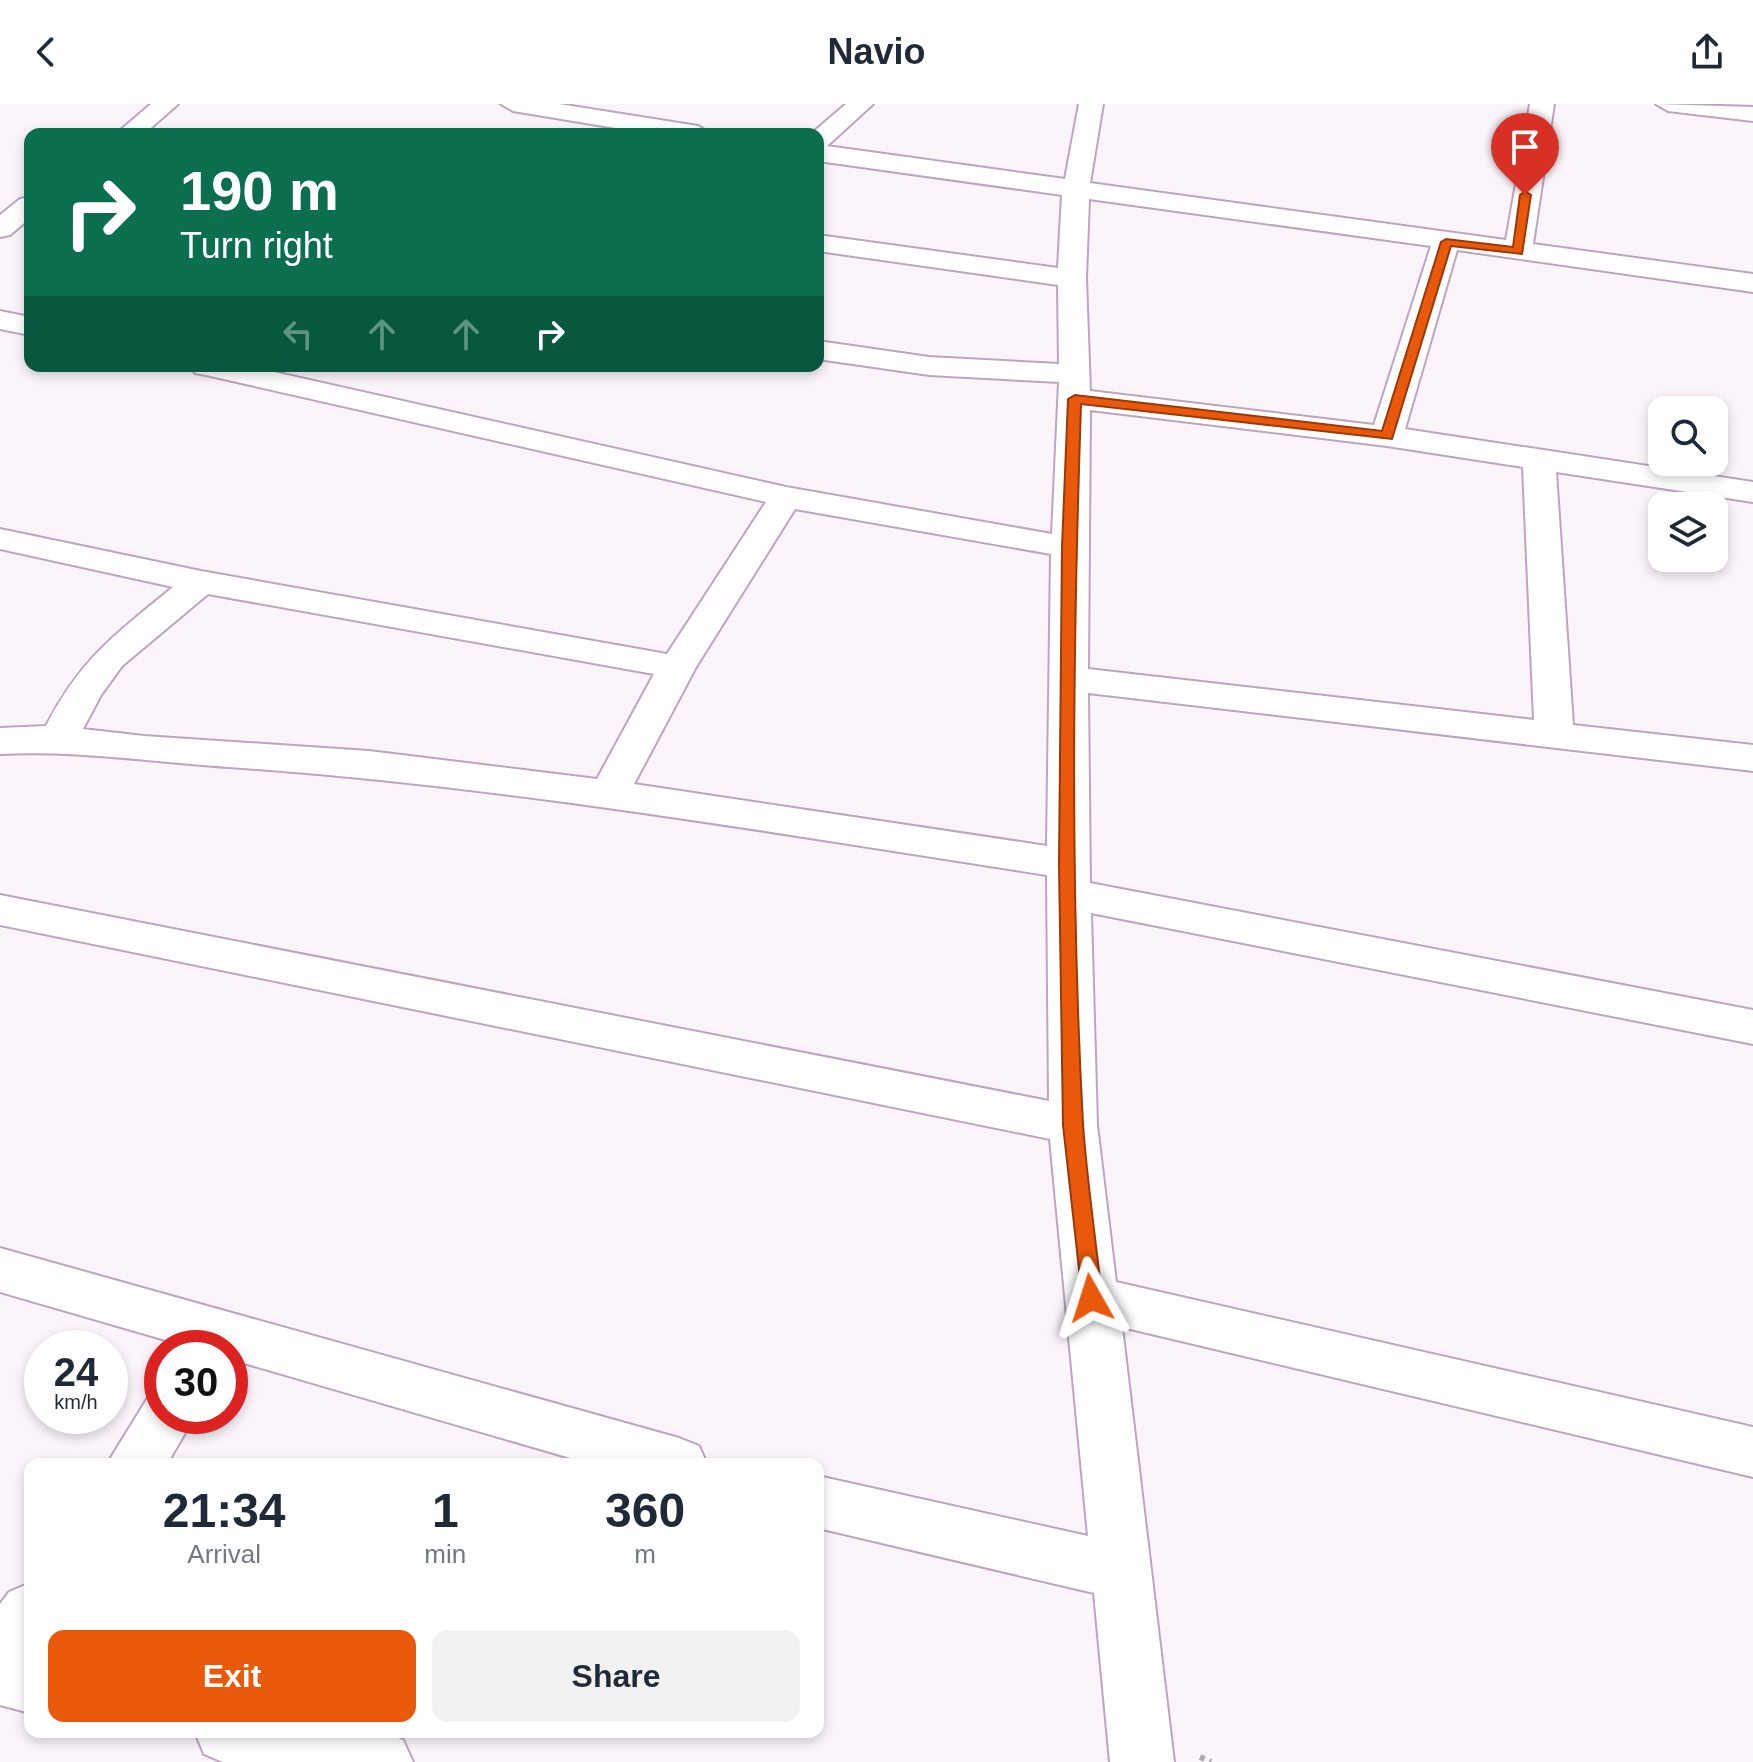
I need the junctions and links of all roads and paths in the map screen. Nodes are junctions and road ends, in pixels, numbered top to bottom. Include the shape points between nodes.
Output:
1 (166, 104) edge
2 (513, 104) edge
3 (861, 104) edge
4 (1091, 104) edge
5 (1542, 104) edge
6 (1668, 104) edge
7 (1753, 114) edge
8 (139, 128) edge
9 (661, 128) edge
10 (824, 136) edge
11 (824, 154) edge
12 (1076, 189) junction
13 (24, 210) edge
14 (0, 229) edge
15 (1446, 242) junction
16 (824, 244) edge
17 (1518, 251) junction
18 (1072, 278) junction
19 (1753, 283) edge
20 (0, 320) edge
21 (24, 325) edge
22 (824, 351) edge
23 (231, 372) edge
24 (319, 372) edge
25 (1074, 387) junction
26 (299, 388) junction
27 (1387, 436) junction
28 (1539, 457) junction
29 (1753, 492) edge
30 (786, 497) junction
31 (0, 539) edge
32 (1069, 547) junction
33 (201, 582) junction
34 (677, 667) junction
35 (1070, 679) junction
36 (1554, 735) junction
37 (59, 738) junction
38 (0, 741) edge
39 (1753, 758) edge
40 (609, 794) junction
41 (1069, 879) junction
42 (0, 910) edge
43 (1753, 1027) edge
44 (1073, 1125) junction
45 (0, 1270) edge
46 (1091, 1298) junction
47 (186, 1330) edge
48 (248, 1348) edge
49 (155, 1434) edge
50 (1753, 1452) edge
51 (139, 1458) edge
52 (657, 1458) edge
53 (824, 1503) edge
54 (1120, 1571) junction
55 (24, 1620) edge
56 (0, 1654) edge
57 (0, 1675) edge
58 (24, 1681) edge
59 (251, 1738) edge
60 (381, 1762) edge
61 (1142, 1762) edge

1 - 8 street
2 - 9 street
3 - 10 street
4 - 12 street
5 - 17 street
6 - 7 street
11 - 12 street
12 - 15 street
12 - 18 street
13 - 14 street
15 - 17 street
15 - 27 street
16 - 18 street
17 - 19 street
18 - 25 street
20 - 21 street
22 - 25 street
23 - 26 street
24 - 26 street
25 - 27 street
25 - 32 street
26 - 30 street
27 - 28 street
28 - 29 street
28 - 36 street
30 - 32 street
30 - 34 street
31 - 33 street
32 - 35 street
33 - 34 street
33 - 37 street via 109,658 83,692
34 - 40 street
35 - 36 street
35 - 41 street
36 - 39 street
37 - 38 street
37 - 40 street via 369,764
40 - 41 street
41 - 43 street
41 - 44 street
42 - 44 street
44 - 46 street
45 - 47 street
46 - 50 street
46 - 54 street
48 - 52 street
49 - 51 street
53 - 54 street
54 - 61 street
55 - 56 street
57 - 58 street
59 - 60 street

